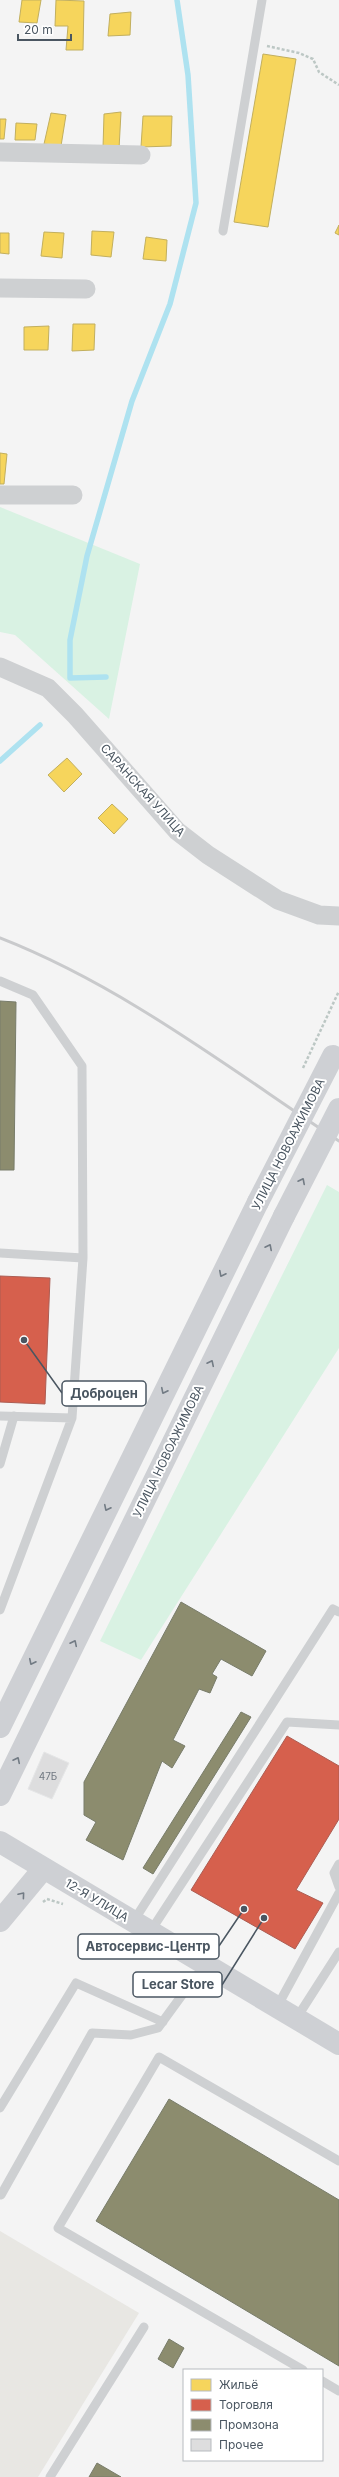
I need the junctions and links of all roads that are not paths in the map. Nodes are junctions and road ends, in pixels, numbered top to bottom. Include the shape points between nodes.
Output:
1 (262, 0) edge
2 (0, 152) edge
3 (141, 154) dead end
4 (223, 231) dead end
5 (0, 288) edge
6 (86, 289) dead end
7 (0, 495) edge
8 (73, 495) dead end
9 (0, 666) edge
10 (339, 916) edge
11 (0, 981) edge
12 (336, 1049) edge
13 (339, 1109) edge
14 (0, 1253) edge
15 (83, 1258) junction
16 (0, 1416) edge
17 (14, 1416) junction
18 (72, 1418) junction
19 (0, 1464) edge
20 (0, 1610) edge
21 (339, 1612) edge
22 (339, 1725) edge
23 (0, 1727) edge
24 (0, 1795) edge
25 (0, 1842) edge
26 (339, 1864) edge
27 (44, 1868) junction
28 (339, 1888) edge
29 (339, 1894) edge
30 (0, 1921) edge
31 (142, 1927) junction
32 (339, 1952) edge
33 (208, 1966) junction
34 (277, 2007) junction
35 (296, 2019) junction
36 (163, 2022) junction
37 (339, 2044) edge
38 (0, 2108) edge
39 (339, 2161) edge
40 (1, 2195) edge
41 (144, 2327) dead end
42 (301, 2369) edge
43 (323, 2382) edge
44 (339, 2391) edge
45 (50, 2477) edge

1 - 4 lane
2 - 3 street
5 - 6 street
7 - 8 street
9 - 10 street, САРАНСКАЯ УЛИЦА via 48,688 177,830 208,855 278,900 319,915
11 - 15 lane via 33,995 82,1066
12 -> 23 main road, УЛИЦА НОВОАЖИМОВА, bridge
24 -> 13 main road, УЛИЦА НОВОАЖИМОВА, bridge
14 - 15 lane
15 - 18 lane
16 - 17 lane
17 - 18 lane
17 - 19 lane
18 - 20 lane
21 - 31 lane via 333,1610
22 - 31 lane via 287,1722
25 - 27 main road, 12-Я УЛИЦА
26 - 28 lane via 334,1873
30 -> 27 main road
27 - 31 main road, 12-Я УЛИЦА
29 - 34 lane
31 - 33 main road, 12-Я УЛИЦА
32 - 35 lane
33 - 34 main road, 12-Я УЛИЦА
33 - 36 lane via 196,1976
34 - 35 main road, 12-Я УЛИЦА
35 - 37 main road, 12-Я УЛИЦА
36 - 38 lane via 76,1983
36 - 40 lane via 158,2028 131,2034 92,2034
39 - 42 lane via 159,2057 58,2228
41 - 45 lane
43 - 44 lane

